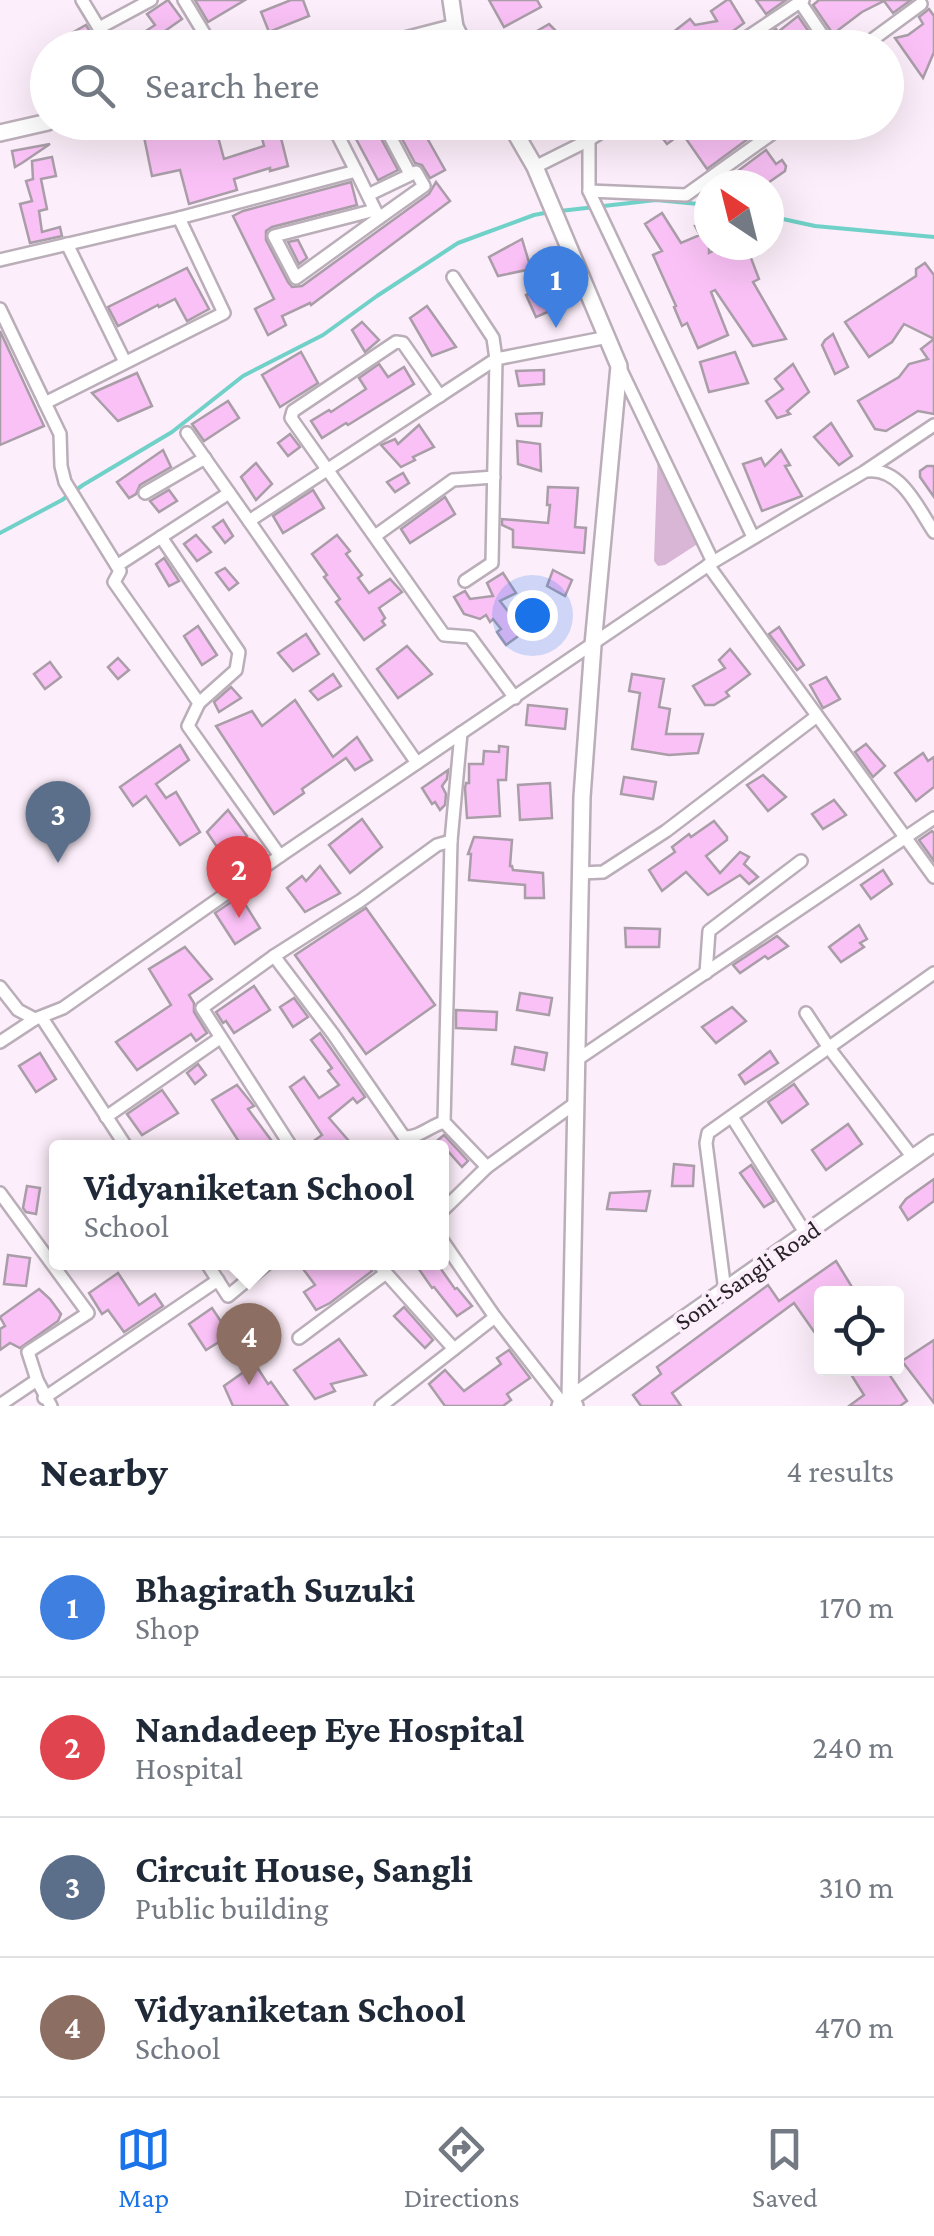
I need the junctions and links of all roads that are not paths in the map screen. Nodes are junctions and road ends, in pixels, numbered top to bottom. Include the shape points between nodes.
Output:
1 (82, 0) edge
2 (150, 0) edge
3 (184, 0) edge
4 (450, 0) edge
5 (802, 1) edge
6 (920, 4) dead end
7 (454, 27) junction
8 (99, 28) joint
9 (202, 30) edge
10 (443, 30) edge
11 (456, 30) edge
12 (758, 30) edge
13 (820, 30) edge
14 (886, 30) edge
15 (30, 126) edge
16 (0, 133) edge
17 (340, 140) edge
18 (392, 140) edge
19 (519, 140) edge
20 (589, 140) joint
21 (766, 140) edge
22 (535, 167) junction
23 (356, 171) junction
24 (410, 174) junction
25 (589, 191) junction
26 (368, 194) junction
27 (377, 214) junction
28 (179, 218) junction
29 (68, 244) junction
30 (0, 260) edge
31 (453, 278) dead end
32 (0, 309) edge
33 (608, 337) junction
34 (496, 360) junction
35 (125, 362) junction
36 (619, 366) junction
37 (440, 396) junction
38 (45, 403) junction
39 (934, 425) edge
40 (187, 433) dead end
41 (205, 458) junction
42 (328, 469) junction
43 (864, 472) junction
44 (494, 477) junction
45 (145, 493) dead end
46 (229, 493) junction
47 (249, 521) junction
48 (934, 532) edge
49 (376, 536) junction
50 (753, 536) junction
51 (162, 537) junction
52 (711, 564) junction
53 (118, 565) junction
54 (464, 581) dead end
55 (592, 645) junction
56 (515, 698) junction
57 (199, 703) junction
58 (817, 716) junction
59 (461, 733) junction
60 (417, 763) junction
61 (934, 818) edge
62 (905, 838) junction
63 (451, 841) junction
64 (280, 856) junction
65 (801, 861) dead end
66 (581, 874) junction
67 (934, 877) edge
68 (274, 956) junction
69 (934, 973) edge
70 (706, 974) junction
71 (0, 987) edge
72 (806, 1013) dead end
73 (38, 1018) junction
74 (220, 1038) junction
75 (0, 1042) edge
76 (829, 1048) junction
77 (578, 1060) junction
78 (577, 1102) junction
79 (106, 1117) junction
80 (732, 1117) junction
81 (444, 1122) junction
82 (122, 1140) edge
83 (287, 1140) edge
84 (934, 1144) edge
85 (914, 1158) junction
86 (486, 1167) junction
87 (0, 1193) edge
88 (449, 1203) edge
89 (806, 1234) junction
90 (449, 1250) edge
91 (49, 1259) edge
92 (57, 1270) edge
93 (211, 1270) edge
94 (259, 1270) edge
95 (380, 1270) edge
96 (384, 1270) edge
97 (218, 1280) junction
98 (725, 1291) junction
99 (495, 1316) junction
100 (300, 1338) dead end
101 (454, 1349) junction
102 (36, 1380) junction
103 (48, 1402) edge
104 (567, 1404) edge
105 (0, 1406) edge
106 (381, 1406) edge

1 - 8 street
2 - 8 street
3 - 9 street
4 - 7 main road
5 - 12 street
5 - 13 street
6 - 14 street
7 - 10 main road
7 - 11 main road
15 - 16 main road
17 - 23 street
18 - 24 street
19 - 22 main road
20 - 22 street
20 - 25 street
21 - 25 street via 686,195
22 - 33 main road
23 - 26 street
23 - 28 street
24 - 26 street
24 - 27 street via 416,172 424,186
25 - 50 street
26 - 27 street
27 - 27 street via 296,278 274,236
28 - 29 street
28 - 35 street via 224,313
29 - 30 street
29 - 35 street
31 - 34 street via 493,338
32 - 38 street
33 - 34 street
33 - 36 main road
34 - 37 street
34 - 44 street
35 - 38 street
36 - 52 street
36 - 55 main road
37 - 42 street
37 - 42 street via 402,343 389,346 293,412
38 - 53 street via 60,434 65,482
39 - 43 street
40 - 41 street
41 - 45 street
41 - 46 street
42 - 47 street
42 - 49 street
43 - 48 street via 881,471 902,484
43 - 50 street
44 - 49 street via 453,480
44 - 54 street via 492,563
46 - 47 street
46 - 51 street
47 - 60 street
49 - 56 street via 444,634 470,637
50 - 52 street
51 - 53 street
51 - 57 street via 239,652 236,670
52 - 55 street
52 - 58 street
53 - 57 street via 114,582
55 - 56 street
55 - 66 main road
56 - 59 street
57 - 64 street via 188,726
58 - 62 street
58 - 66 street via 619,862
59 - 60 street
59 - 63 street
60 - 64 street
61 - 62 street
62 - 67 street
62 - 70 street
63 - 68 street
63 - 81 street
64 - 73 street via 63,1008
65 - 70 street via 709,930
66 - 77 main road
68 - 74 street via 202,1008
68 - 81 street via 404,1137
69 - 76 street
70 - 77 street
71 - 73 street via 18,1010
72 - 76 street
73 - 75 street
73 - 79 street
74 - 79 street
74 - 83 street
76 - 80 street
76 - 85 street
77 - 78 main road
78 - 86 street
78 - 104 main road
79 - 82 street
80 - 89 street
80 - 98 street via 708,1133 706,1142
81 - 86 street
84 - 85 main road, Soni-Sangli Road
85 - 89 main road, Soni-Sangli Road
86 - 88 street
87 - 91 street
89 - 98 main road, Soni-Sangli Road
90 - 99 street
92 - 102 street via 88,1312 28,1352
93 - 97 street
94 - 97 street via 228,1296
95 - 100 street
96 - 101 street
97 - 103 street
98 - 104 main road, Soni-Sangli Road
99 - 101 street
99 - 104 street
101 - 106 street
102 - 103 street
102 - 105 street

